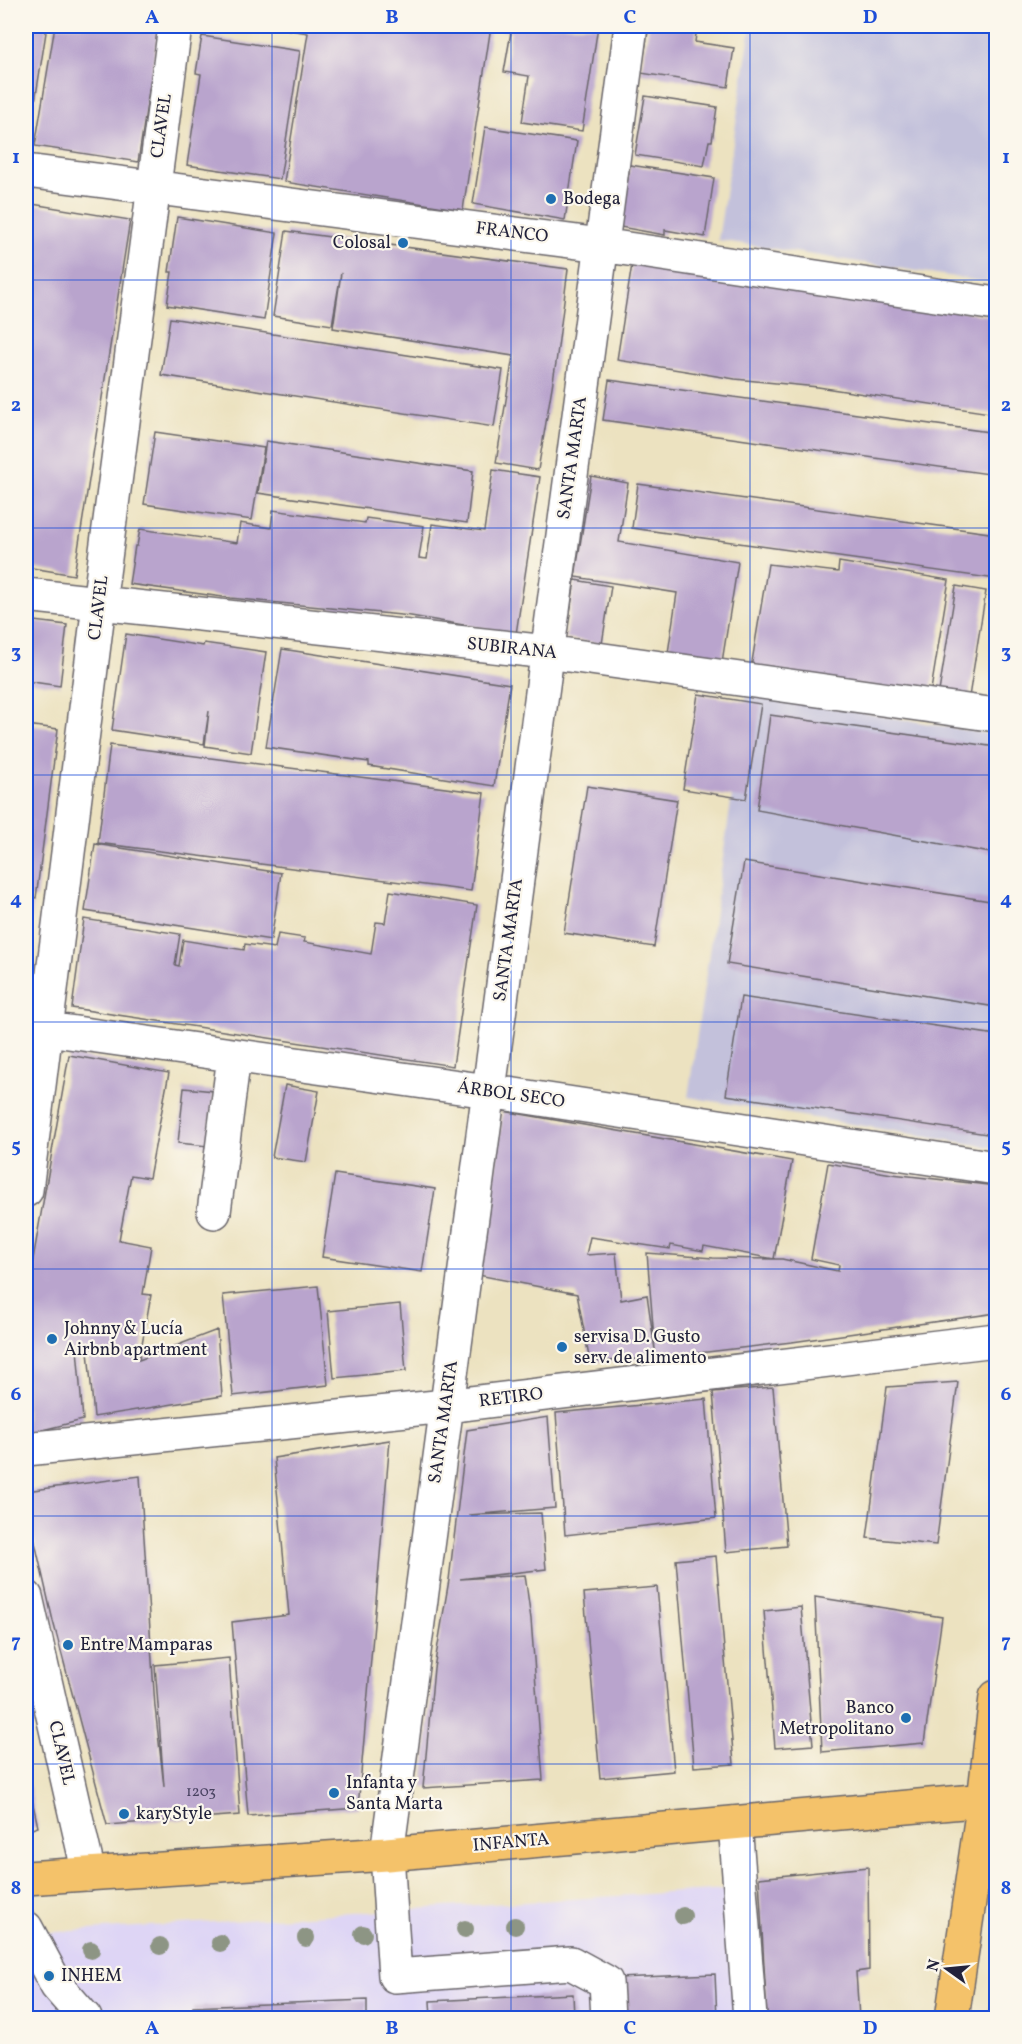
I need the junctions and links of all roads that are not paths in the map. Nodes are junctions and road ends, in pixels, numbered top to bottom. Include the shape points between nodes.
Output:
1 (176, 26) edge
2 (631, 26) edge
3 (26, 171) edge
4 (154, 187) junction
5 (602, 245) junction
6 (996, 304) edge
7 (26, 595) edge
8 (99, 604) junction
9 (547, 652) junction
10 (996, 715) edge
11 (36, 1028) edge
12 (234, 1056) junction
13 (488, 1091) junction
14 (996, 1168) edge
15 (26, 1190) edge
16 (214, 1212) dead end
17 (996, 1340) edge
18 (446, 1406) junction
19 (26, 1449) edge
20 (26, 1597) edge
21 (996, 1697) edge
22 (990, 1799) edge
23 (735, 1823) junction
24 (387, 1854) junction
25 (89, 1874) junction
26 (26, 1878) edge
27 (26, 1928) edge
28 (85, 2019) edge
29 (608, 2019) edge
30 (750, 2019) edge
31 (952, 2019) edge

1 - 4 street, CLAVEL
2 - 5 street, SANTA MARTA
3 - 4 street, FRANCO
4 - 5 street, FRANCO
4 - 8 street, CLAVEL
5 - 6 street, FRANCO
5 - 9 street, SANTA MARTA
7 - 8 street, SUBIRANA
8 - 9 street, SUBIRANA
8 - 11 street, CLAVEL
9 - 10 street, SUBIRANA
9 - 13 street, SANTA MARTA
11 - 12 street, ÁRBOL SECO
11 - 15 street, CLAVEL
12 - 13 street, ÁRBOL SECO
12 - 16 street
13 - 14 street, ÁRBOL SECO
13 - 18 street, SANTA MARTA
17 - 18 street, RETIRO
18 - 19 street, RETIRO
18 - 24 street, SANTA MARTA
20 - 25 street, CLAVEL
21 - 22 main road
22 - 23 main road, INFANTA
22 - 31 main road
23 - 24 main road, INFANTA
23 - 30 street
24 - 25 main road, INFANTA
24 - 29 street, SANTA MARTA via 395,1976 571,1963 606,1982
25 - 26 main road, INFANTA
27 - 28 street via 57,1986

